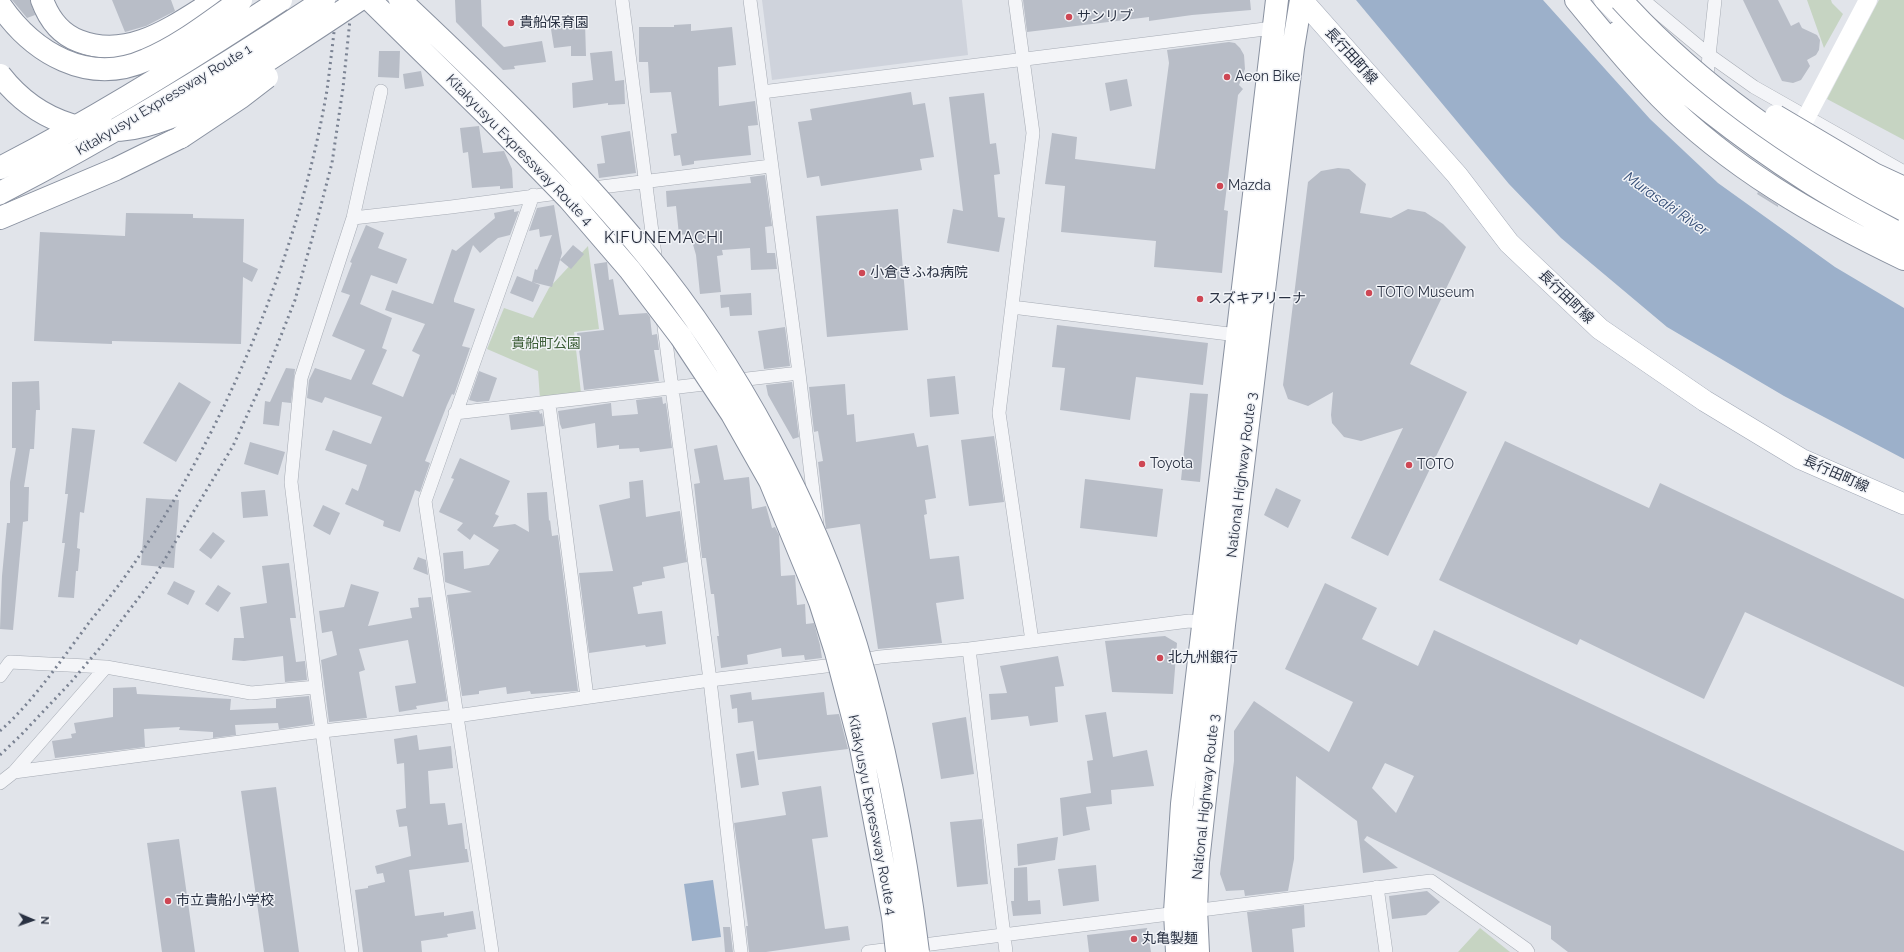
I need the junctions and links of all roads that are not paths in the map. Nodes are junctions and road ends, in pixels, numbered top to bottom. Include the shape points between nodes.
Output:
1 (42, 0) edge
2 (216, 0) edge
3 (232, 0) edge
4 (241, 0) edge
5 (281, 0) edge
6 (315, 0) edge
7 (324, 0) edge
8 (359, 0) edge
9 (369, 0) edge
10 (400, 0) edge
11 (622, 0) edge
12 (750, 0) edge
13 (1015, 0) edge
14 (1277, 0) edge
15 (1301, 0) edge
16 (1576, 0) edge
17 (1588, 0) edge
18 (1602, 0) edge
19 (1715, 0) edge
20 (1868, 0) edge
21 (1631, 3) edge
22 (0, 5) edge
23 (1273, 28) junction
24 (1709, 55) junction
25 (1023, 59) junction
26 (0, 75) edge
27 (381, 91) dead end
28 (762, 92) junction
29 (1706, 92) junction
30 (1806, 118) junction
31 (112, 121) junction
32 (771, 166) junction
33 (0, 168) edge
34 (1904, 172) edge
35 (0, 181) edge
36 (645, 183) junction
37 (1904, 188) edge
38 (0, 193) edge
39 (533, 195) junction
40 (1895, 212) edge
41 (0, 218) edge
42 (353, 218) junction
43 (1904, 223) edge
44 (1904, 236) edge
45 (1904, 259) edge
46 (1012, 307) junction
47 (1237, 335) junction
48 (799, 373) junction
49 (673, 389) junction
50 (549, 404) junction
51 (455, 413) junction
52 (1904, 504) edge
53 (1214, 624) junction
54 (1032, 641) junction
55 (969, 649) junction
56 (834, 665) junction
57 (106, 668) junction
58 (0, 676) edge
59 (710, 680) junction
60 (316, 687) junction
61 (587, 697) junction
62 (456, 716) junction
63 (323, 731) junction
64 (14, 772) junction
65 (0, 783) edge
66 (1377, 887) junction
67 (1186, 911) junction
68 (1004, 934) junction
69 (352, 952) edge
70 (492, 952) edge
71 (741, 952) edge
72 (868, 952) edge
73 (897, 952) edge
74 (918, 952) edge
75 (1006, 952) edge
76 (1177, 952) edge
77 (1198, 952) edge
78 (1386, 952) edge
79 (1528, 952) edge

1 - 2 highway via 48,16 59,30 91,46 110,48 146,40
3 - 31 highway via 221,21 179,70 150,95
4 - 22 highway, bridge via 169,49 145,61 125,67 103,68 82,67 60,60 42,49 23,34
5 - 33 highway, Kitakyusyu Expressway Route 1, bridge via 128,97
6 - 31 main road
7 - 38 highway, Kitakyusyu Expressway Route 1, bridge via 215,72 133,121
8 - 26 highway, bridge via 207,99 159,122 138,128 93,129 50,118 19,96
9 - 41 highway, bridge via 241,97 181,137 116,169
9 - 73 highway, Kitakyusyu Expressway Route 4, bridge via 526,154 630,270 681,337 728,407 770,481 820,602 836,652 861,748 893,917
10 - 74 highway, Kitakyusyu Expressway Route 4, bridge via 505,101 646,254 698,324 750,403 787,475 819,546 856,646 889,775
11 - 36 street
12 - 28 street
13 - 25 street
14 - 23 highway, National Highway Route 3
15 - 52 main road, 長行田町線 via 1457,175 1509,243 1600,329 1705,401 1801,459
15 - 53 highway, National Highway Route 3
16 - 45 highway via 1660,97 1695,130 1774,188 1862,239
17 - 44 highway via 1667,77 1724,122 1807,181
18 - 29 street
19 - 24 street
20 - 30 street
21 - 24 street
21 - 37 highway, bridge via 1687,55 1789,124 1874,174
21 - 40 highway, bridge via 1679,56 1766,126
23 - 25 street
23 - 47 highway, National Highway Route 3
24 - 29 street
24 - 30 street via 1754,87
25 - 28 street
25 - 46 street via 1033,133
27 - 42 street
28 - 32 street
29 - 40 street via 1787,153 1865,204
30 - 34 street
31 - 35 main road
32 - 36 street
32 - 48 street
34 - 40 street
36 - 39 street
36 - 49 street
39 - 42 street
39 - 51 street
40 - 43 street
42 - 60 street via 301,378 292,482
46 - 47 street
46 - 54 street via 999,413
47 - 53 highway, National Highway Route 3
48 - 49 street
48 - 56 street
49 - 50 street
49 - 59 street
50 - 51 street
50 - 61 street
51 - 62 street via 425,501
53 - 54 street via 1189,621
53 - 67 highway, National Highway Route 3 via 1182,804
54 - 55 street
55 - 56 street via 880,657
55 - 68 street
56 - 59 street
57 - 58 street via 10,662
57 - 60 street via 251,693
57 - 64 street
59 - 61 street
59 - 71 street
60 - 63 street
61 - 62 street
62 - 63 street
62 - 70 street
63 - 64 street
63 - 69 street
64 - 65 street
66 - 67 street
66 - 78 street
66 - 79 street via 1431,880
67 - 68 street
67 - 76 highway, National Highway Route 3
67 - 77 highway, National Highway Route 3
68 - 72 street
68 - 75 street

